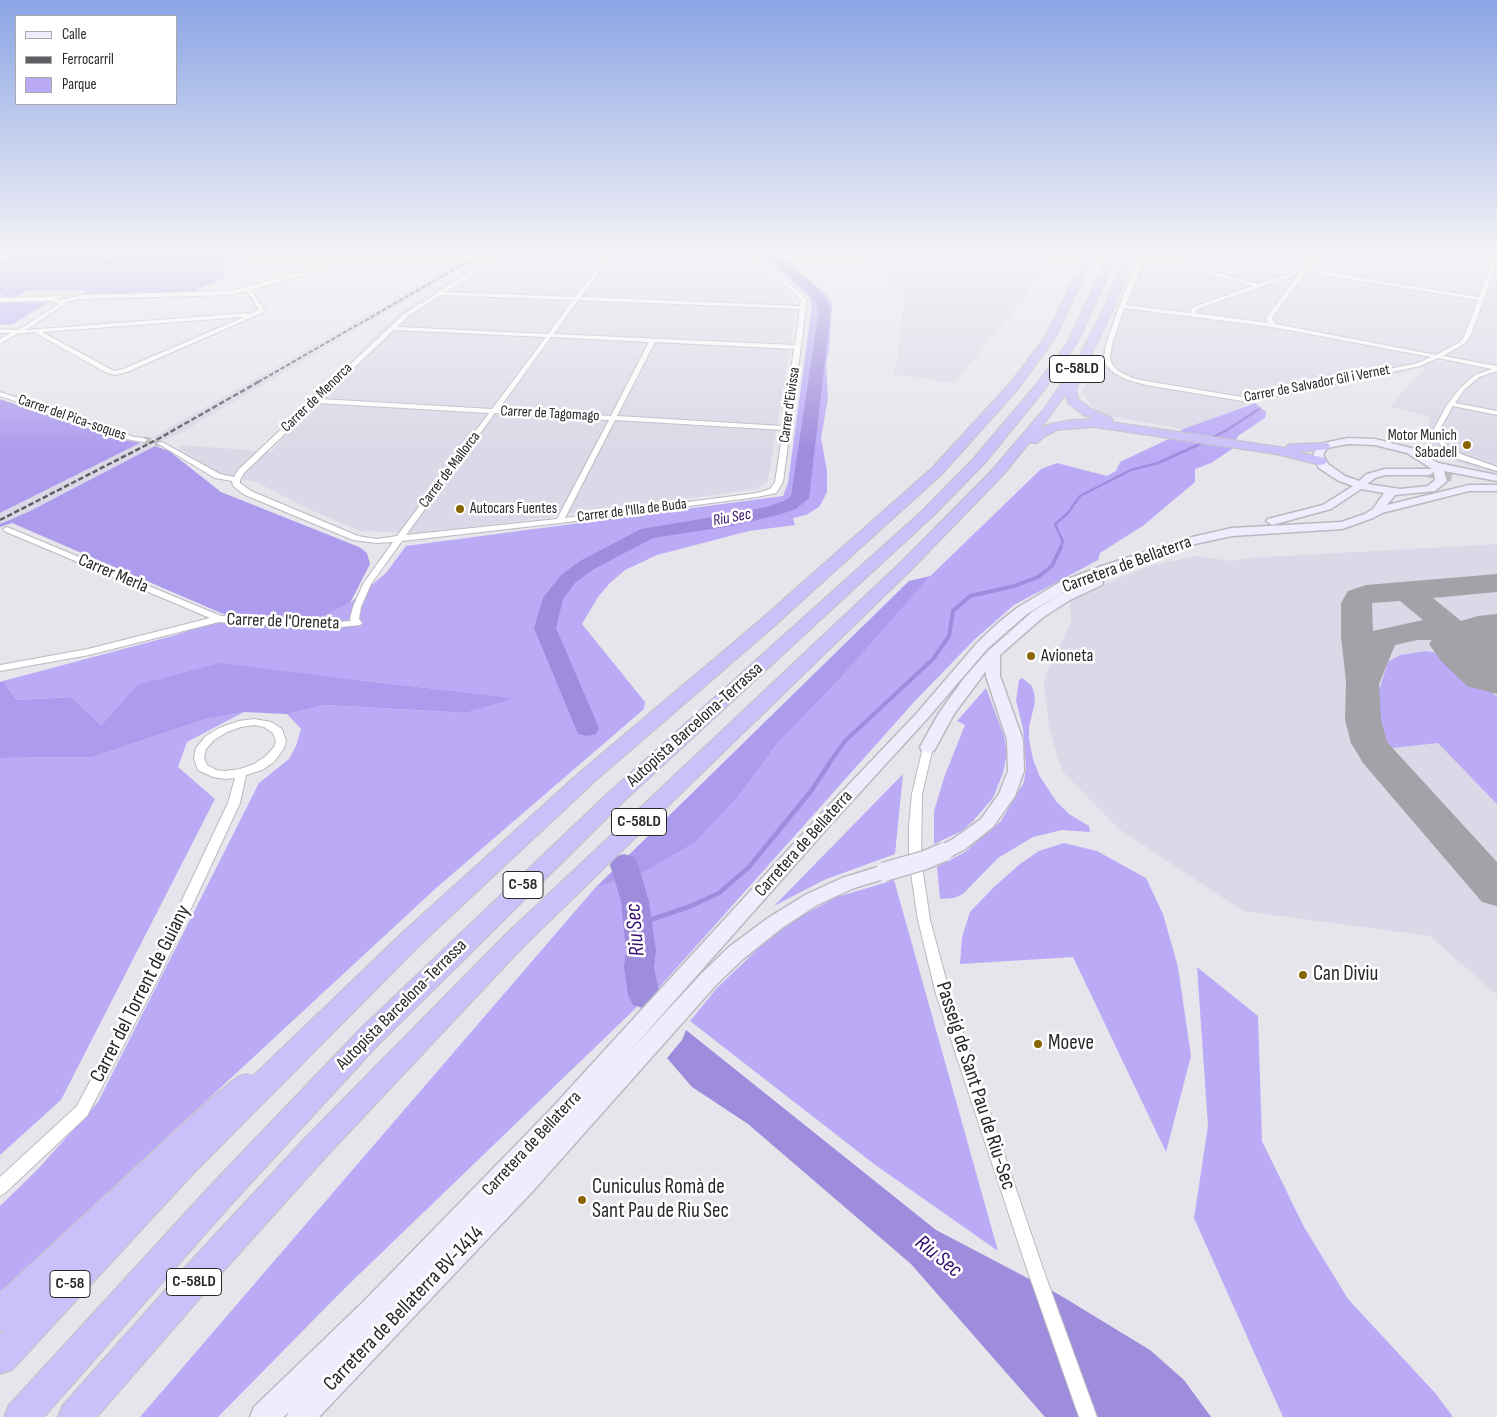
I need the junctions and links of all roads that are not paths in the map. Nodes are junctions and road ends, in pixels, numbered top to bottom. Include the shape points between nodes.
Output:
1 (25, 320) edge
2 (37, 320) edge
3 (176, 320) edge
4 (241, 320) edge
5 (400, 320) edge
6 (561, 320) edge
7 (802, 320) edge
8 (1059, 320) edge
9 (1083, 320) edge
10 (1088, 320) edge
11 (1103, 320) edge
12 (1118, 320) edge
13 (1233, 320) edge
14 (1271, 320) edge
15 (1474, 320) edge
16 (1273, 325) junction
17 (392, 328) junction
18 (0, 331) edge
19 (36, 331) junction
20 (8, 332) junction
21 (18, 332) junction
22 (549, 336) junction
23 (653, 340) junction
24 (0, 342) edge
25 (1072, 343) junction
26 (797, 347) junction
27 (1440, 356) junction
28 (1083, 360) junction
29 (1497, 368) edge
30 (0, 394) edge
31 (314, 401) junction
32 (1451, 404) junction
33 (493, 411) junction
34 (1497, 413) edge
35 (612, 418) junction
36 (787, 428) junction
37 (1183, 435) junction
38 (144, 440) tunnel mouth
39 (160, 444) tunnel mouth
40 (1245, 444) junction
41 (1323, 446) junction
42 (1013, 455) junction
43 (1320, 461) junction
44 (1432, 469) junction
45 (1497, 469) edge
46 (1446, 478) junction
47 (1497, 478) edge
48 (236, 480) junction
49 (1497, 483) edge
50 (1361, 486) junction
51 (1497, 487) edge
52 (777, 488) joint
53 (1391, 492) junction
54 (1378, 511) junction
55 (560, 521) junction
56 (1321, 527) junction
57 (7, 529) dead end
58 (1232, 532) junction
59 (396, 541) junction
60 (219, 619) junction
61 (993, 654) junction
62 (0, 668) edge
63 (959, 671) junction
64 (928, 747) junction
65 (241, 773) junction
66 (332, 1016) junction
67 (0, 1188) edge
68 (373, 1310) joint
69 (0, 1315) edge
70 (0, 1358) edge
71 (21, 1417) edge
72 (75, 1417) edge
73 (264, 1417) edge
74 (300, 1417) edge
75 (1088, 1417) edge

1 - 20 street
2 - 21 street
3 - 19 street
4 - 19 street via 114,373
5 - 17 street, Carrer de Menorca
6 - 22 street, Carrer de Mallorca
7 - 26 street, Carrer d'Eivissa
8 - 66 highway, Autopista Barcelona-Terrassa / C-58 via 1015,386 937,471 510,846
9 - 25 highway, Autopista Barcelona-Terrassa / C-58
10 - 25 highway
11 - 28 highway, C-58LD
12 - 27 street, Carrer de Salvador Gil i Vernet via 1107,358 1116,372 1138,381 1248,400 1420,364
13 - 16 street
14 - 16 street
15 - 27 street, Carrer de Salvador Gil i Vernet via 1467,338
16 - 27 street
17 - 22 street
17 - 31 street, Carrer de Menorca
18 - 20 street
19 - 21 street
20 - 21 street
21 - 24 street
22 - 23 street
22 - 33 street, Carrer de Mallorca
23 - 26 street
23 - 35 street
25 - 71 highway, Autopista Barcelona-Terrassa / C-58 via 1021,412 927,514 615,798 369,1037 219,1196
26 - 36 street, Carrer d'Eivissa
27 - 29 street
28 - 37 highway via 1070,390 1072,400 1078,406 1111,421
28 - 42 highway, C-58LD via 1048,412
29 - 32 street via 1477,376
30 - 38 street, Carrer del Pica-soques
31 - 33 street, Carrer de Tagomago
31 - 48 street, Carrer de Menorca
32 - 34 street
32 - 45 street via 1436,429 1438,438 1458,456
33 - 35 street, Carrer de Tagomago
33 - 59 street, Carrer de Mallorca
35 - 36 street, Carrer de Tagomago
35 - 55 street
36 - 52 street, Carrer d'Eivissa
37 - 40 highway
37 - 42 highway via 1110,424 1071,424 1046,430
39 - 48 street via 218,476
40 - 41 highway via 1286,448
40 - 43 highway
41 - 43 street via 1318,455
41 - 44 street via 1348,440 1375,442 1411,452
42 - 72 highway, C-58LD via 906,566 502,954 315,1148
43 - 50 street via 1334,474
44 - 46 street
44 - 47 street
44 - 50 street via 1386,472 1371,476
46 - 49 street
46 - 51 street
46 - 53 street via 1436,487 1424,491
48 - 59 street, Carrer de l'Illa de Buda via 236,484 248,493 356,538
50 - 53 street
50 - 54 street via 1376,499
50 - 58 street via 1317,511
51 - 54 street, Carretera de Bellaterra via 1469,488
52 - 55 street, Carrer de l'Illa de Buda via 757,495
53 - 54 street
54 - 56 street, Carretera de Bellaterra via 1358,521
55 - 59 street, Carrer de l'Illa de Buda
56 - 58 street, Carretera de Bellaterra
56 - 61 street, Carretera de Bellaterra via 1226,539 1119,573 1044,610
57 - 60 street, Carrer Merla
58 - 63 street, Carretera de Bellaterra via 1192,541 1065,586 1003,626
59 - 60 street, Carrer de l'Oreneta via 367,584 355,614 357,623 322,626
60 - 62 street, Carrer de l'Oreneta via 89,652
61 - 64 street, Carretera de Bellaterra via 970,680
61 - 74 street, Carretera de Bellaterra BV-1414, bridge via 992,676 1015,740 1016,771 1007,796 987,823 944,852 811,900 736,953 524,1184
63 - 64 street via 940,704
63 - 68 street, Carretera de Bellaterra via 922,716 570,1104
64 - 75 street, Passeig de Sant Pau de Riu-Sec via 917,794 915,826 915,860 924,920 943,994
65 - 65 street via 270,759 281,741 277,730 268,724 239,724 210,738 201,748 198,758 202,766 213,773
65 - 67 street, Carrer del Torrent de Guiany via 234,803 158,964 82,1111
66 - 69 highway via 220,1108
66 - 70 highway, Autopista Barcelona-Terrassa / C-58 via 182,1165
68 - 73 street, Carretera de Bellaterra BV-1414

